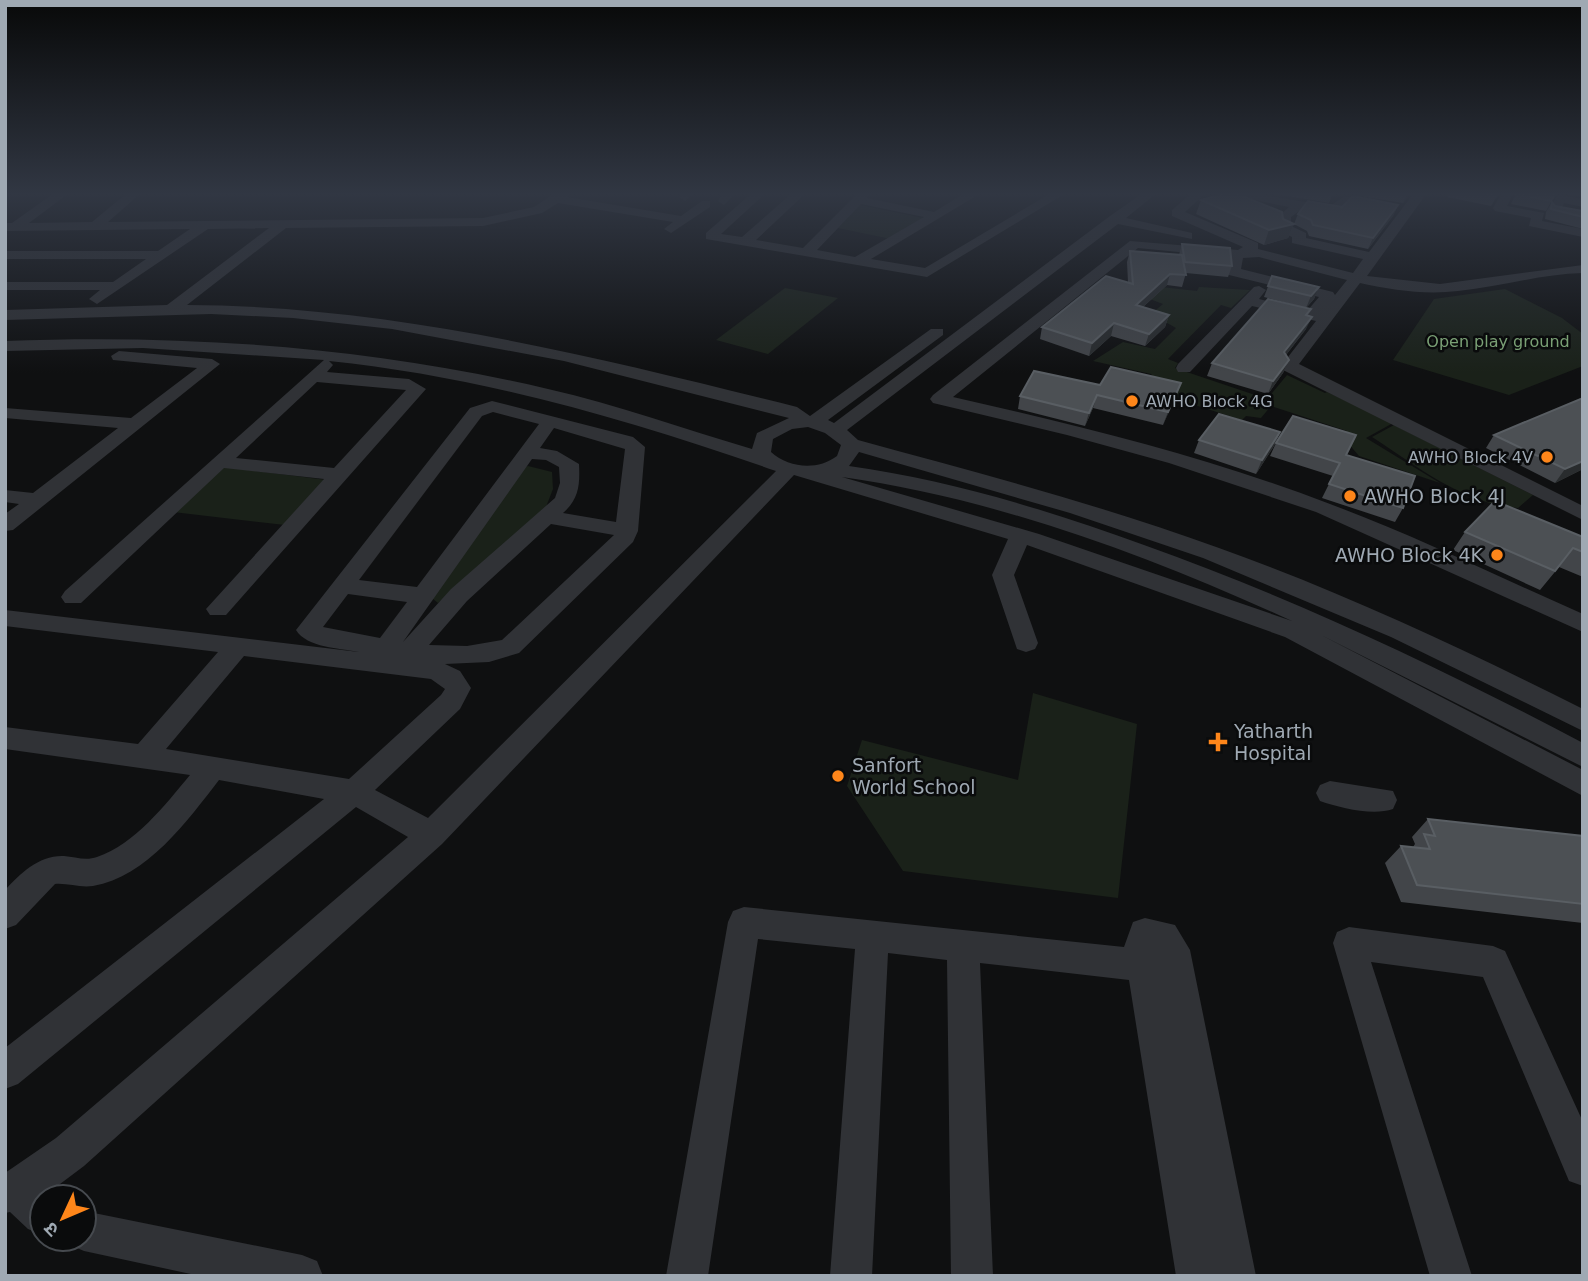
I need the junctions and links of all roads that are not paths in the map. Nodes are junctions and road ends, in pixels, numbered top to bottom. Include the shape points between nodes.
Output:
1 (1256, 252) edge
2 (162, 253) edge
3 (245, 253) edge
4 (806, 253) edge
5 (872, 253) edge
6 (966, 253) edge
7 (1046, 253) edge
8 (1073, 253) edge
9 (1124, 253) edge
10 (1254, 253) edge
11 (1260, 253) edge
12 (1260, 253) edge
13 (1353, 253) edge
14 (1375, 253) edge
15 (5, 255) edge
16 (41, 255) junction
17 (159, 255) junction
18 (1372, 257) junction
19 (856, 262) junction
20 (1583, 267) edge
21 (1359, 274) junction
22 (5, 275) edge
23 (1269, 280) junction
24 (5, 286) edge
25 (114, 286) junction
26 (96, 299) dead end
27 (1248, 301) junction
28 (970, 308) dead end
29 (168, 312) junction
30 (5, 315) edge
31 (1317, 319) junction
32 (5, 324) edge
33 (948, 324) dead end
34 (146, 330) junction
35 (5, 336) edge
36 (10, 354) edge
37 (335, 356) junction
38 (1184, 368) dead end
39 (313, 376) junction
40 (562, 398) junction
41 (584, 405) junction
42 (5, 413) edge
43 (552, 422) junction
44 (809, 422) junction
45 (135, 424) junction
46 (784, 425) junction
47 (844, 437) junction
48 (526, 453) junction
49 (220, 462) junction
50 (792, 463) junction
51 (341, 475) junction
52 (5, 496) edge
53 (37, 500) junction
54 (1583, 514) edge
55 (547, 517) junction
56 (5, 525) edge
57 (627, 531) junction
58 (1020, 536) junction
59 (341, 585) junction
60 (423, 596) junction
61 (73, 597) dead end
62 (218, 609) dead end
63 (5, 618) edge
64 (1583, 624) edge
65 (1026, 643) dead end
66 (240, 644) junction
67 (399, 648) junction
68 (1583, 720) edge
69 (5, 738) edge
70 (1583, 755) edge
71 (144, 756) junction
72 (212, 768) junction
73 (1583, 784) edge
74 (354, 792) junction
75 (1329, 793) dead end
76 (1383, 800) dead end
77 (431, 835) junction
78 (5, 915) edge
79 (872, 936) junction
80 (963, 945) junction
81 (1160, 967) junction
82 (5, 1071) edge
83 (1583, 1167) edge
84 (22, 1199) edge
85 (98, 1234) edge
86 (302, 1276) edge
87 (687, 1276) edge
88 (851, 1276) edge
89 (972, 1276) edge
90 (1197, 1276) edge
91 (1235, 1276) edge
92 (1451, 1276) edge

1 - 23 street via 1272,276
2 - 17 street
3 - 29 street
4 - 19 street
5 - 19 street
6 - 19 street via 937,271 916,273
7 - 28 street
8 - 47 street
9 - 64 street via 939,399 1072,429 1323,508
10 - 23 street via 1234,261 1234,272
11 - 21 street
12 - 21 street
13 - 18 street
14 - 18 street
15 - 16 street
16 - 17 street
16 - 22 street
17 - 25 street
18 - 21 street
20 - 21 street via 1437,288 1404,286
21 - 31 street
23 - 27 street
23 - 31 street via 1328,295
24 - 25 street
25 - 26 street
27 - 31 street
27 - 38 street
29 - 30 street
29 - 32 street
29 - 34 street
29 - 44 street via 333,316 449,333 583,359 791,411
29 - 46 street via 404,336
31 - 54 street via 1289,366
33 - 44 street
34 - 35 street
34 - 50 street via 388,349 581,388 729,431
36 - 37 street via 166,342
36 - 45 street via 70,353 212,364
37 - 39 street
37 - 40 street
39 - 49 street
39 - 51 street via 417,389
40 - 41 street
40 - 43 street
41 - 43 street
41 - 50 street
42 - 45 street
43 - 48 street
43 - 57 street via 635,446
43 - 59 street via 492,406 476,412
44 - 46 street
44 - 47 street
45 - 53 street
46 - 50 street via 764,437
47 - 50 street via 850,454 843,462
47 - 68 street via 1210,553 1359,612
48 - 55 street via 550,455 569,464 565,500
48 - 60 street
49 - 51 street
49 - 61 street
50 - 58 street via 828,480
50 - 70 street via 894,477 972,495 1194,569 1354,637
50 - 77 street
51 - 62 street
52 - 53 street
53 - 56 street
55 - 57 street
55 - 67 street
57 - 67 street via 510,648 487,656
58 - 65 street via 1003,575
58 - 73 street via 1294,631
59 - 60 street
59 - 67 street via 308,630 324,638
60 - 67 street
63 - 66 street
66 - 71 street
66 - 74 street via 436,670 451,678 458,688 451,702
69 - 71 street
71 - 72 street
72 - 74 street
72 - 78 street via 169,817 123,859 92,873 55,870 46,874
74 - 77 street
74 - 82 street
75 - 76 street
77 - 84 street
79 - 80 street
79 - 87 street via 744,922
79 - 88 street
80 - 81 street
80 - 89 street
81 - 90 street
81 - 91 street
83 - 92 street via 1493,962 1349,943
85 - 86 street

